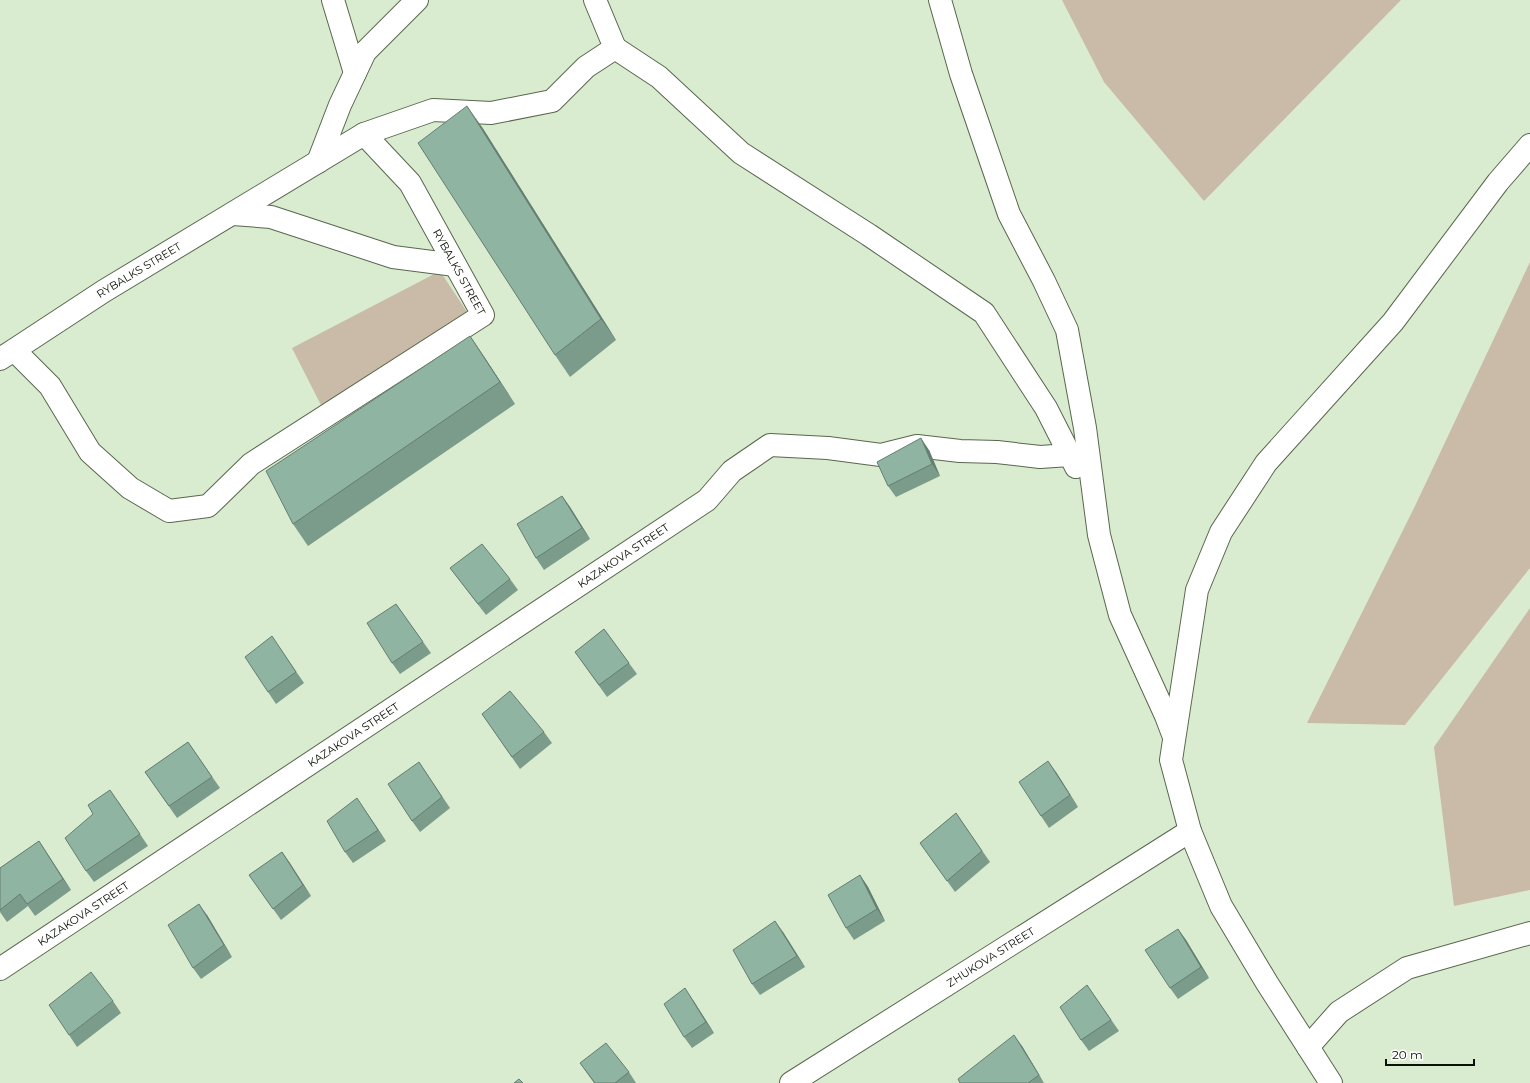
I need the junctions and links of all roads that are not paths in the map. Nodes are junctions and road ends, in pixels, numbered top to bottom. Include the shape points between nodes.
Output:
1 (333, 0) edge
2 (417, 0) edge
3 (594, 0) edge
4 (940, 0) edge
5 (616, 48) junction
6 (355, 73) junction
7 (364, 134) junction
8 (1530, 145) edge
9 (318, 162) junction
10 (233, 214) junction
11 (455, 265) junction
12 (7, 355) edge
13 (1070, 455) junction
14 (1095, 502) junction
15 (1174, 737) junction
16 (1190, 831) junction
17 (1530, 933) edge
18 (0, 969) edge
19 (1308, 1047) junction
20 (791, 1083) edge
21 (1332, 1083) edge

1 - 6 street
2 - 6 street via 365,52
3 - 5 street
4 - 14 street via 961,74 1009,214 1067,330 1085,428
5 - 7 street via 586,67 552,101 491,113 433,110
5 - 13 street via 660,76 741,153 869,234 984,313 1046,408
6 - 9 street
7 - 9 street, RYBALKS STREET
7 - 11 street, RYBALKS STREET via 410,184
8 - 15 street via 1498,182 1393,322 1266,463 1221,532 1197,590
9 - 10 street, RYBALKS STREET
10 - 11 street via 271,217 393,257
10 - 12 street, RYBALKS STREET via 104,291
11 - 12 street, RYBALKS STREET via 483,315 251,464 208,506 169,511 130,488 90,452 50,386
13 - 14 street
13 - 18 street, KAZAKOVA STREET via 1040,457 917,446 881,455 828,448 770,445 732,471 707,500
14 - 15 street via 1099,535 1120,616
15 - 16 street via 1171,760
16 - 19 street via 1221,906
16 - 20 street, ZHUKOVA STREET
17 - 19 street via 1407,968 1338,1012
19 - 21 street

